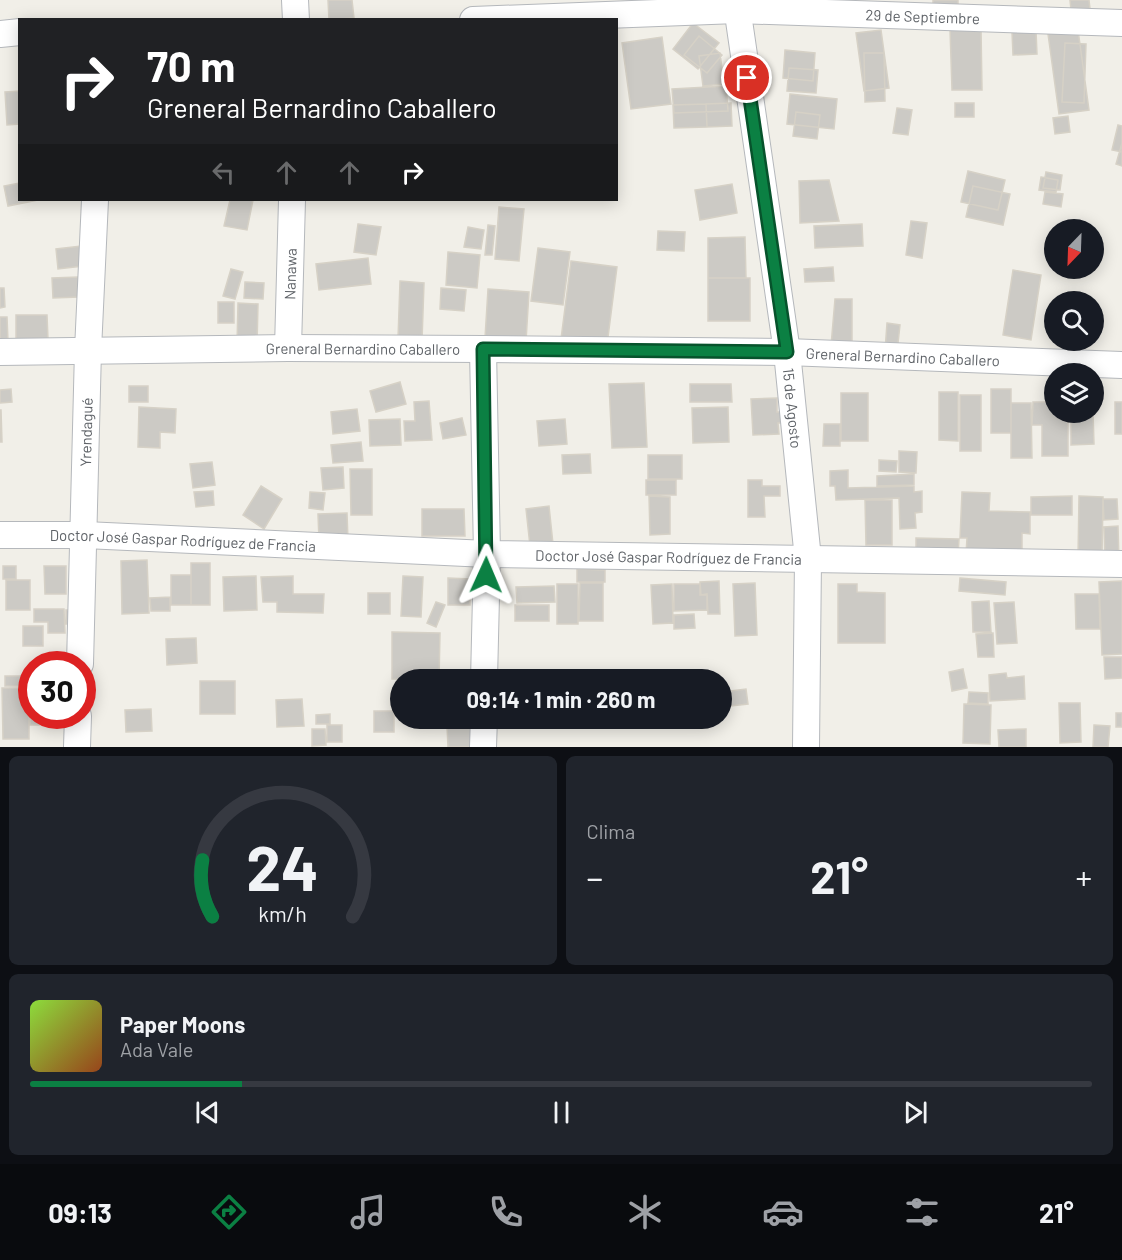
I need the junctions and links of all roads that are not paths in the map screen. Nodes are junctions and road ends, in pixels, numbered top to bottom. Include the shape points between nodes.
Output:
1 (295, 0) edge
2 (736, 5) edge
3 (296, 18) edge
4 (508, 18) edge
5 (1122, 23) edge
6 (18, 32) edge
7 (0, 33) edge
8 (95, 201) edge
9 (292, 201) edge
10 (288, 348) junction
11 (483, 349) junction
12 (88, 350) junction
13 (0, 352) edge
14 (787, 352) junction
15 (1122, 365) edge
16 (0, 535) edge
17 (85, 535) junction
18 (487, 554) junction
19 (808, 559) junction
20 (1122, 564) edge
21 (81, 651) edge
22 (484, 669) edge
23 (78, 729) edge
24 (484, 729) edge
25 (77, 747) edge
26 (483, 747) edge
27 (806, 747) edge

1 - 3 street
2 - 4 street, 29 de Septiembre
2 - 5 street, 29 de Septiembre
2 - 14 street, 15 de Agosto
6 - 7 street
8 - 12 street, Yrendagué
9 - 10 street, Nanawa
10 - 11 street, Greneral Bernardino Caballero
10 - 12 street, Greneral Bernardino Caballero
11 - 14 street, Greneral Bernardino Caballero
11 - 18 street
12 - 13 street, Greneral Bernardino Caballero
12 - 17 street, Yrendagué
14 - 15 street, Greneral Bernardino Caballero
14 - 19 street, 15 de Agosto
16 - 17 street, Doctor José Gaspar Rodríguez de Francia
17 - 18 street, Doctor José Gaspar Rodríguez de Francia
17 - 21 street, Yrendagué
18 - 19 street, Doctor José Gaspar Rodríguez de Francia
18 - 22 street
19 - 20 street, Doctor José Gaspar Rodríguez de Francia
19 - 27 street, 15 de Agosto
23 - 25 street
24 - 26 street

